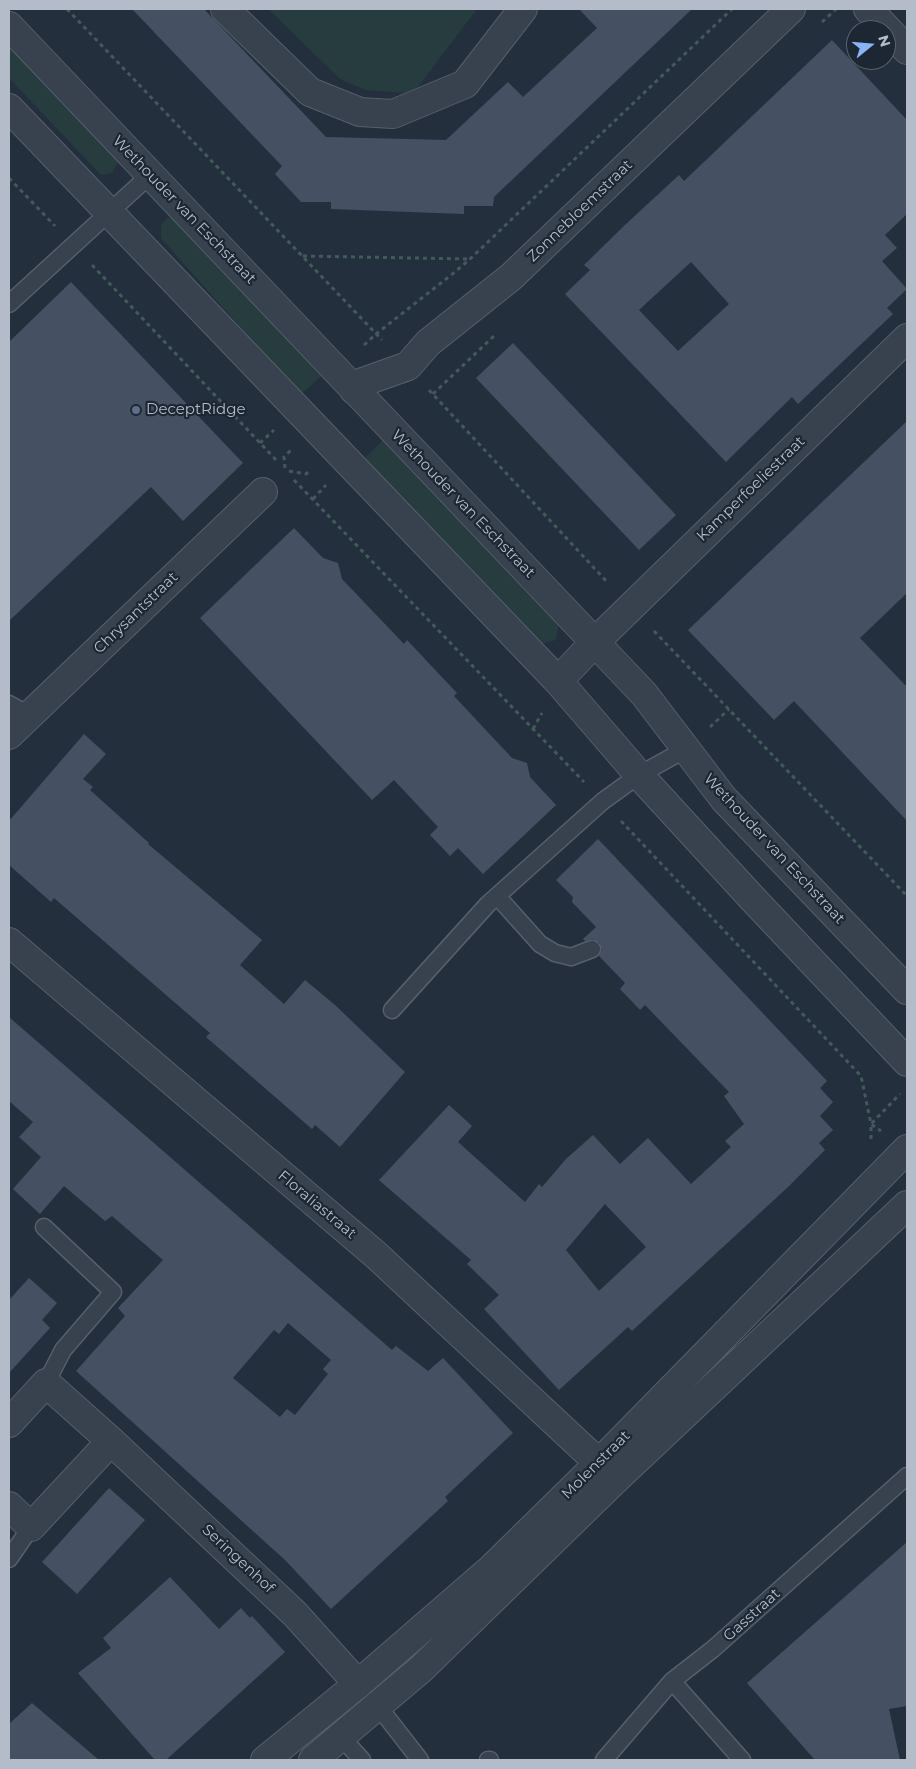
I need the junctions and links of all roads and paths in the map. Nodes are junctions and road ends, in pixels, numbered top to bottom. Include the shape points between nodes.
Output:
1 (66, 9) edge
2 (225, 9) edge
3 (522, 9) edge
4 (732, 9) edge
5 (791, 9) edge
6 (868, 9) edge
7 (9, 26) edge
8 (907, 50) edge
9 (9, 108) edge
10 (150, 175) junction
11 (9, 178) edge
12 (109, 213) junction
13 (73, 246) junction
14 (303, 256) junction
15 (470, 259) junction
16 (9, 304) edge
17 (376, 334) junction
18 (907, 338) edge
19 (408, 366) junction
20 (354, 390) junction
21 (286, 471) dead end
22 (263, 492) dead end
23 (630, 606) junction
24 (595, 642) junction
25 (558, 681) junction
26 (19, 709) edge
27 (9, 735) edge
28 (686, 749) junction
29 (639, 775) junction
30 (497, 896) junction
31 (907, 896) edge
32 (9, 942) edge
33 (592, 949) dead end
34 (907, 990) edge
35 (392, 1010) dead end
36 (907, 1062) edge
37 (907, 1149) edge
38 (907, 1205) edge
39 (44, 1227) dead end
40 (46, 1383) junction
41 (9, 1423) edge
42 (112, 1441) junction
43 (607, 1472) junction
44 (907, 1476) edge
45 (9, 1506) edge
46 (31, 1527) junction
47 (9, 1559) edge
48 (672, 1681) junction
49 (358, 1684) junction
50 (378, 1706) junction
51 (320, 1714) junction
52 (341, 1737) junction
53 (265, 1760) edge
54 (313, 1760) edge
55 (362, 1760) edge
56 (420, 1760) edge
57 (604, 1760) edge
58 (742, 1760) edge

1 - 14 path
2 - 3 street via 310,92 360,112 393,114 466,84
4 - 15 path
5 - 19 street, Zonnebloemstraat via 511,277 428,343
6 - 8 street
7 - 10 street, Wethouder van Eschstraat
9 - 12 street
10 - 12 lane
10 - 20 street, Wethouder van Eschstraat
11 - 13 path
12 - 13 lane
12 - 25 street
13 - 16 lane
13 - 21 path
14 - 15 path
14 - 17 path
15 - 17 path
17 - 19 path
18 - 23 street, Kamperfoeliestraat
19 - 20 street, Zonnebloemstraat via 363,382
19 - 23 path
20 - 24 street, Wethouder van Eschstraat
22 - 26 street, Chrysantstraat
23 - 24 street, Kamperfoeliestraat
23 - 31 path
24 - 25 street, Kamperfoeliestraat
24 - 28 street, Wethouder van Eschstraat via 644,694
25 - 29 street
26 - 27 street, Chrysantstraat
28 - 29 lane
28 - 34 street, Wethouder van Eschstraat via 724,799
29 - 30 lane via 602,801
29 - 36 street
30 - 33 lane via 540,944 555,953 571,957
30 - 35 lane
32 - 43 street, Floraliastraat via 376,1255
37 - 43 street, Molenstraat
38 - 43 street, Molenstraat
39 - 40 lane via 113,1292 63,1350
40 - 41 street
40 - 42 street, Seringenhof
42 - 46 street
42 - 49 street, Seringenhof via 296,1614
43 - 49 street, Molenstraat
43 - 50 street, Molenstraat via 421,1669
44 - 48 lane, Gasstraat via 713,1649
45 - 46 street
46 - 47 lane
48 - 57 lane, Gasstraat
48 - 58 lane
49 - 50 street, Seringenhof
49 - 51 street, Molenstraat
50 - 52 street, Molenstraat
50 - 56 lane
51 - 52 street
51 - 53 street, Molenstraat
52 - 54 street, Molenstraat
52 - 55 lane

